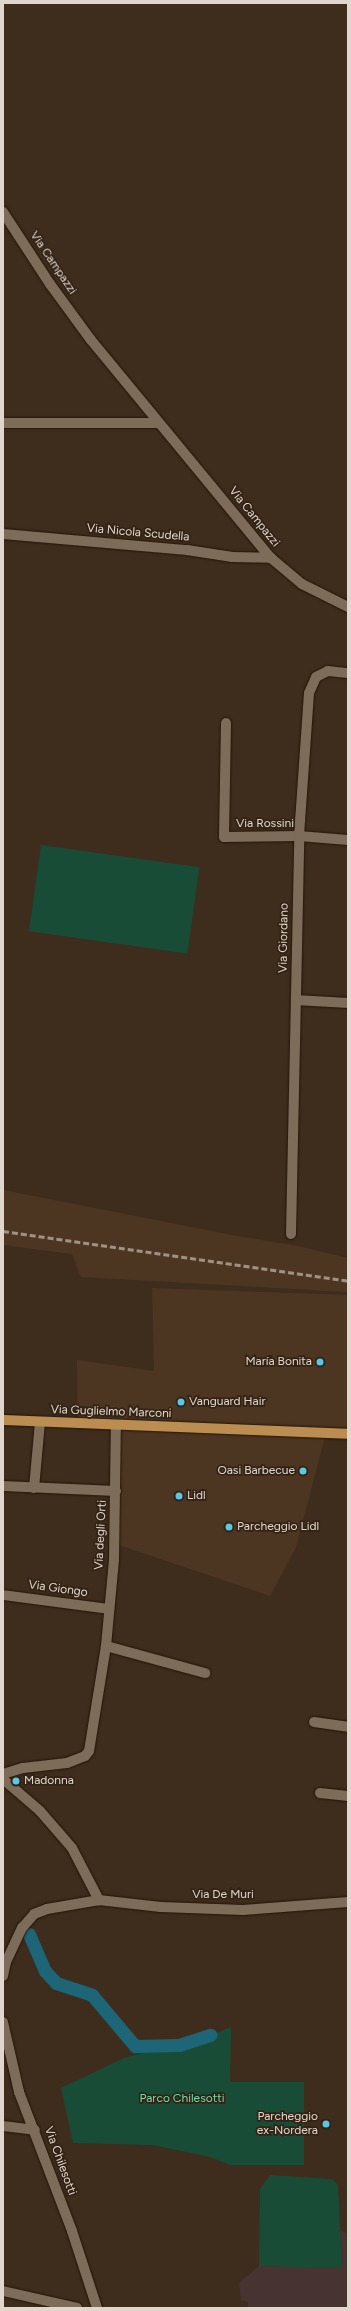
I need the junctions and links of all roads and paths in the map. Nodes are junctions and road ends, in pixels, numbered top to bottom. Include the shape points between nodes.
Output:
1 (3, 212) edge
2 (157, 422) junction
3 (3, 423) edge
4 (3, 534) edge
5 (271, 558) junction
6 (348, 607) edge
7 (348, 673) edge
8 (226, 723) dead end
9 (299, 836) junction
10 (348, 840) edge
11 (296, 1000) junction
12 (348, 1003) edge
13 (291, 1234) dead end
14 (3, 1420) edge
15 (40, 1422) junction
16 (116, 1425) junction
17 (348, 1434) edge
18 (3, 1486) edge
19 (34, 1488) junction
20 (116, 1491) junction
21 (3, 1595) edge
22 (109, 1609) junction
23 (106, 1646) junction
24 (205, 1673) dead end
25 (314, 1722) dead end
26 (348, 1727) edge
27 (3, 1774) edge
28 (3, 1779) edge
29 (320, 1793) dead end
30 (348, 1796) edge
31 (99, 1900) junction
32 (348, 1902) edge
33 (3, 1976) edge
34 (3, 2022) edge
35 (3, 2126) edge
36 (35, 2130) junction
37 (3, 2291) edge
38 (77, 2308) edge
39 (97, 2308) edge

1 - 2 street, Via Campazzi via 73,315
2 - 3 street
2 - 5 street, Via Campazzi
4 - 5 street, Via Nicola Scudella via 187,550 232,557
5 - 6 street, Via Campazzi via 302,584
7 - 9 street, Via Giordano via 328,671 316,677 309,693
8 - 9 street, Via Rossini via 224,837
9 - 10 street, Via Rossini
9 - 11 street, Via Giordano
11 - 12 street
11 - 13 street, Via Giordano
14 - 15 main road, Via Guglielmo Marconi
15 - 16 main road, Via Guglielmo Marconi
15 - 19 street, Via Guglielmo Marconi
16 - 17 main road, Via Guglielmo Marconi
16 - 20 street, Via degli Orti
18 - 19 street
19 - 20 street
20 - 22 street, Via degli Orti via 114,1560
21 - 22 street, Via Giongo
22 - 23 street, Via degli Orti
23 - 24 street
23 - 27 street, Via degli Orti via 89,1751 86,1756 67,1763 23,1768
25 - 26 street
28 - 31 street via 40,1811 72,1848
29 - 30 street
31 - 32 street, Via De Muri via 161,1907 243,1910
31 - 33 street via 47,1909 34,1914 22,1928 6,1962
34 - 36 street, Via Chilesotti via 19,2092
35 - 36 street
36 - 39 street, Via Chilesotti
37 - 38 street

